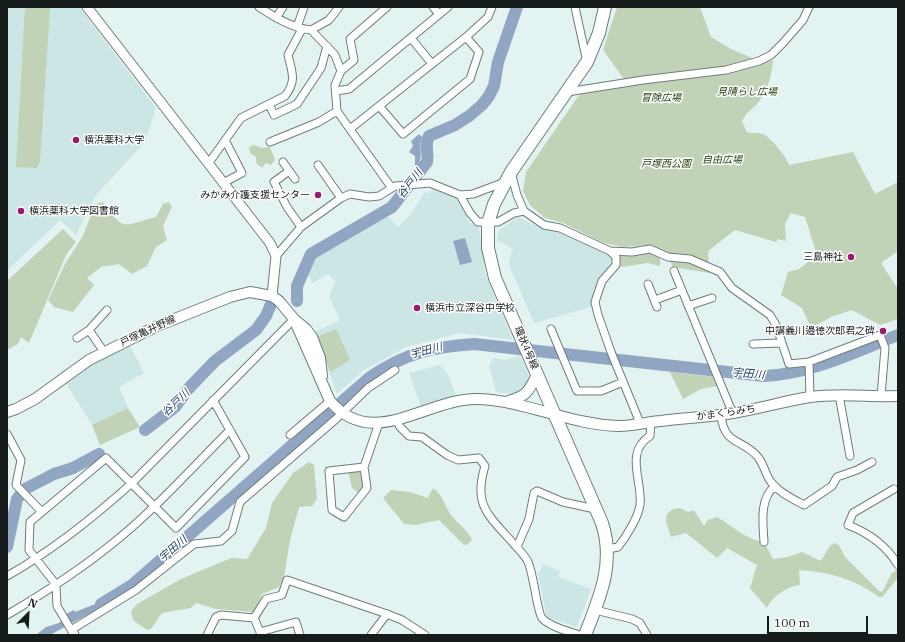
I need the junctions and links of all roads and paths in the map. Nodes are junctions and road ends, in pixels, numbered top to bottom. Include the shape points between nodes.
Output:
1 (87, 7) edge
2 (259, 7) edge
3 (283, 7) edge
4 (304, 7) edge
5 (339, 7) edge
6 (388, 7) edge
7 (433, 7) edge
8 (448, 7) edge
9 (492, 7) edge
10 (575, 7) edge
11 (604, 7) edge
12 (808, 7) edge
13 (439, 14) junction
14 (276, 18) junction
15 (300, 28) junction
16 (311, 30) junction
17 (466, 37) junction
18 (411, 38) junction
19 (327, 46) junction
20 (587, 62) junction
21 (432, 64) junction
22 (342, 71) junction
23 (336, 91) junction
24 (567, 92) junction
25 (269, 104) junction
26 (380, 106) junction
27 (337, 111) junction
28 (350, 129) junction
29 (225, 140) junction
30 (270, 142) dead end
31 (284, 162) dead end
32 (208, 164) junction
33 (318, 165) dead end
34 (289, 171) junction
35 (511, 172) junction
36 (295, 179) dead end
37 (505, 182) junction
38 (223, 184) junction
39 (390, 187) junction
40 (460, 195) junction
41 (341, 198) junction
42 (524, 211) junction
43 (488, 223) junction
44 (301, 227) junction
45 (610, 251) junction
46 (276, 256) junction
47 (674, 271) dead end
48 (648, 284) dead end
49 (682, 290) junction
50 (272, 296) junction
51 (712, 298) dead end
52 (688, 306) junction
53 (107, 310) dead end
54 (294, 319) junction
55 (552, 329) dead end
56 (89, 330) junction
57 (77, 338) dead end
58 (781, 343) junction
59 (754, 344) dead end
60 (104, 352) junction
61 (809, 363) junction
62 (395, 370) dead end
63 (537, 375) junction
64 (623, 382) junction
65 (839, 395) junction
66 (881, 396) junction
67 (898, 396) edge
68 (810, 397) junction
69 (213, 400) junction
70 (506, 401) junction
71 (335, 407) junction
72 (7, 412) edge
73 (555, 414) junction
74 (733, 414) junction
75 (721, 415) junction
76 (396, 419) junction
77 (651, 422) junction
78 (379, 423) junction
79 (640, 423) junction
80 (230, 430) junction
81 (7, 434) edge
82 (290, 435) dead end
83 (850, 456) dead end
84 (872, 462) dead end
85 (364, 467) junction
86 (132, 483) junction
87 (775, 486) junction
88 (894, 489) dead end
89 (154, 506) junction
90 (595, 509) junction
91 (42, 512) junction
92 (764, 542) dead end
93 (517, 547) junction
94 (608, 550) junction
95 (36, 560) junction
96 (898, 565) edge
97 (7, 576) edge
98 (56, 586) junction
99 (595, 610) junction
100 (387, 614) junction
101 (7, 615) edge
102 (254, 618) junction
103 (71, 631) edge
104 (260, 634) edge
105 (207, 635) edge
106 (300, 635) edge
107 (371, 635) edge
108 (425, 635) edge
109 (578, 635) edge
110 (585, 635) edge
111 (647, 635) edge

1 - 32 street
2 - 14 street
3 - 14 street
4 - 15 street
5 - 16 street via 329,20
6 - 22 street via 350,39 354,60
7 - 13 street
8 - 13 street
9 - 17 street via 488,17
10 - 20 street
11 - 20 main road, 環状4号線 via 599,33
12 - 24 street via 803,20 783,43 771,55 759,61 726,70
13 - 18 street
14 - 15 street
15 - 16 street
15 - 25 street via 288,55 294,78 292,86 285,96
16 - 19 street
17 - 21 street
17 - 26 street via 479,52 470,79 403,134
18 - 21 street
18 - 23 street via 349,89
19 - 22 street via 335,55
19 - 25 street via 320,68 297,104 274,115
20 - 24 main road, 環状4号線
21 - 26 street
22 - 23 street via 335,85
23 - 27 street
24 - 35 main road, 環状4号線
25 - 29 street via 241,118
26 - 28 street
27 - 28 street
27 - 30 street via 319,122
28 - 39 street
29 - 32 street
29 - 38 street via 242,173
31 - 34 street
32 - 38 street
33 - 41 street
34 - 36 street
34 - 44 street via 274,182
35 - 37 main road, 環状4号線
35 - 42 street
37 - 40 street via 473,194
37 - 43 main road, 環状4号線
38 - 46 street via 270,243
39 - 40 street via 430,183
39 - 41 street via 379,196 350,194
40 - 43 street via 478,222
41 - 44 street
42 - 43 street via 514,213 498,222
42 - 45 street via 544,225 560,228
43 - 63 main road, 環状4号線 via 488,248 494,273
44 - 46 street
45 - 58 street via 632,252 650,249 668,257 690,259 720,272 732,288 770,314
45 - 64 street via 616,257 616,265 598,288 595,302
46 - 50 street
47 - 49 street
48 - 49 street via 656,304
49 - 52 street
50 - 54 main road
50 - 60 main road, 戸塚亀井野線 via 250,292 239,294 157,326
51 - 52 street
52 - 74 street
53 - 56 street
54 - 69 street
54 - 71 main road via 324,389
55 - 64 street via 577,391 601,391
56 - 57 street
56 - 60 street
58 - 59 street
58 - 61 street via 789,364
60 - 72 main road, 戸塚亀井野線 via 35,399
61 - 66 street via 880,335 885,348
61 - 68 street
62 - 71 street
63 - 70 main road via 523,398
63 - 73 main road, 環状4号線
64 - 79 street
65 - 66 main road, かまくらみち
65 - 68 main road, かまくらみち
65 - 83 street
66 - 67 main road, かまくらみち
68 - 74 main road, かまくらみち
69 - 80 street
69 - 86 street
70 - 73 main road
70 - 76 main road via 460,401
71 - 78 main road via 359,421
71 - 82 street
71 - 103 street via 240,502 232,530 221,540 194,544 140,588
73 - 79 main road, かまくらみち via 599,424 620,426
73 - 90 main road, 環状4号線
74 - 75 main road, かまくらみち
75 - 77 main road, かまくらみち
75 - 87 street via 722,428 726,434 759,457
76 - 78 main road
76 - 93 street via 409,436 422,437 447,455 458,460 479,458 482,461 485,466 480,482 480,494 484,507 495,524
77 - 79 main road, かまくらみち
77 - 94 street via 650,436 642,441 639,448 636,471 640,506 618,547
78 - 85 street
80 - 89 street
80 - 89 street via 243,452 244,459 176,528
81 - 91 street via 21,460 17,486
84 - 87 street via 837,477 832,486 804,505
85 - 85 street via 367,488 344,517 332,510 329,471
86 - 89 street
86 - 91 street via 106,458
86 - 95 street
87 - 92 street via 768,491 764,509
88 - 96 street via 852,513 848,525 876,539
89 - 98 street via 118,539
90 - 93 street via 563,502 537,491 534,493 528,519
90 - 94 main road, 環状4号線 via 602,523
91 - 95 street via 30,522 29,550
93 - 109 street via 528,560 543,619
94 - 99 main road, 環状4号線 via 606,576
95 - 97 street
95 - 98 street
98 - 101 street
98 - 103 street via 57,606
99 - 110 main road, 環状4号線
99 - 111 street via 632,619 640,623
100 - 102 street via 287,580 282,595 266,599
100 - 107 street
100 - 108 street via 402,620
102 - 104 street
102 - 105 street via 221,615 216,617
104 - 106 street via 296,622

